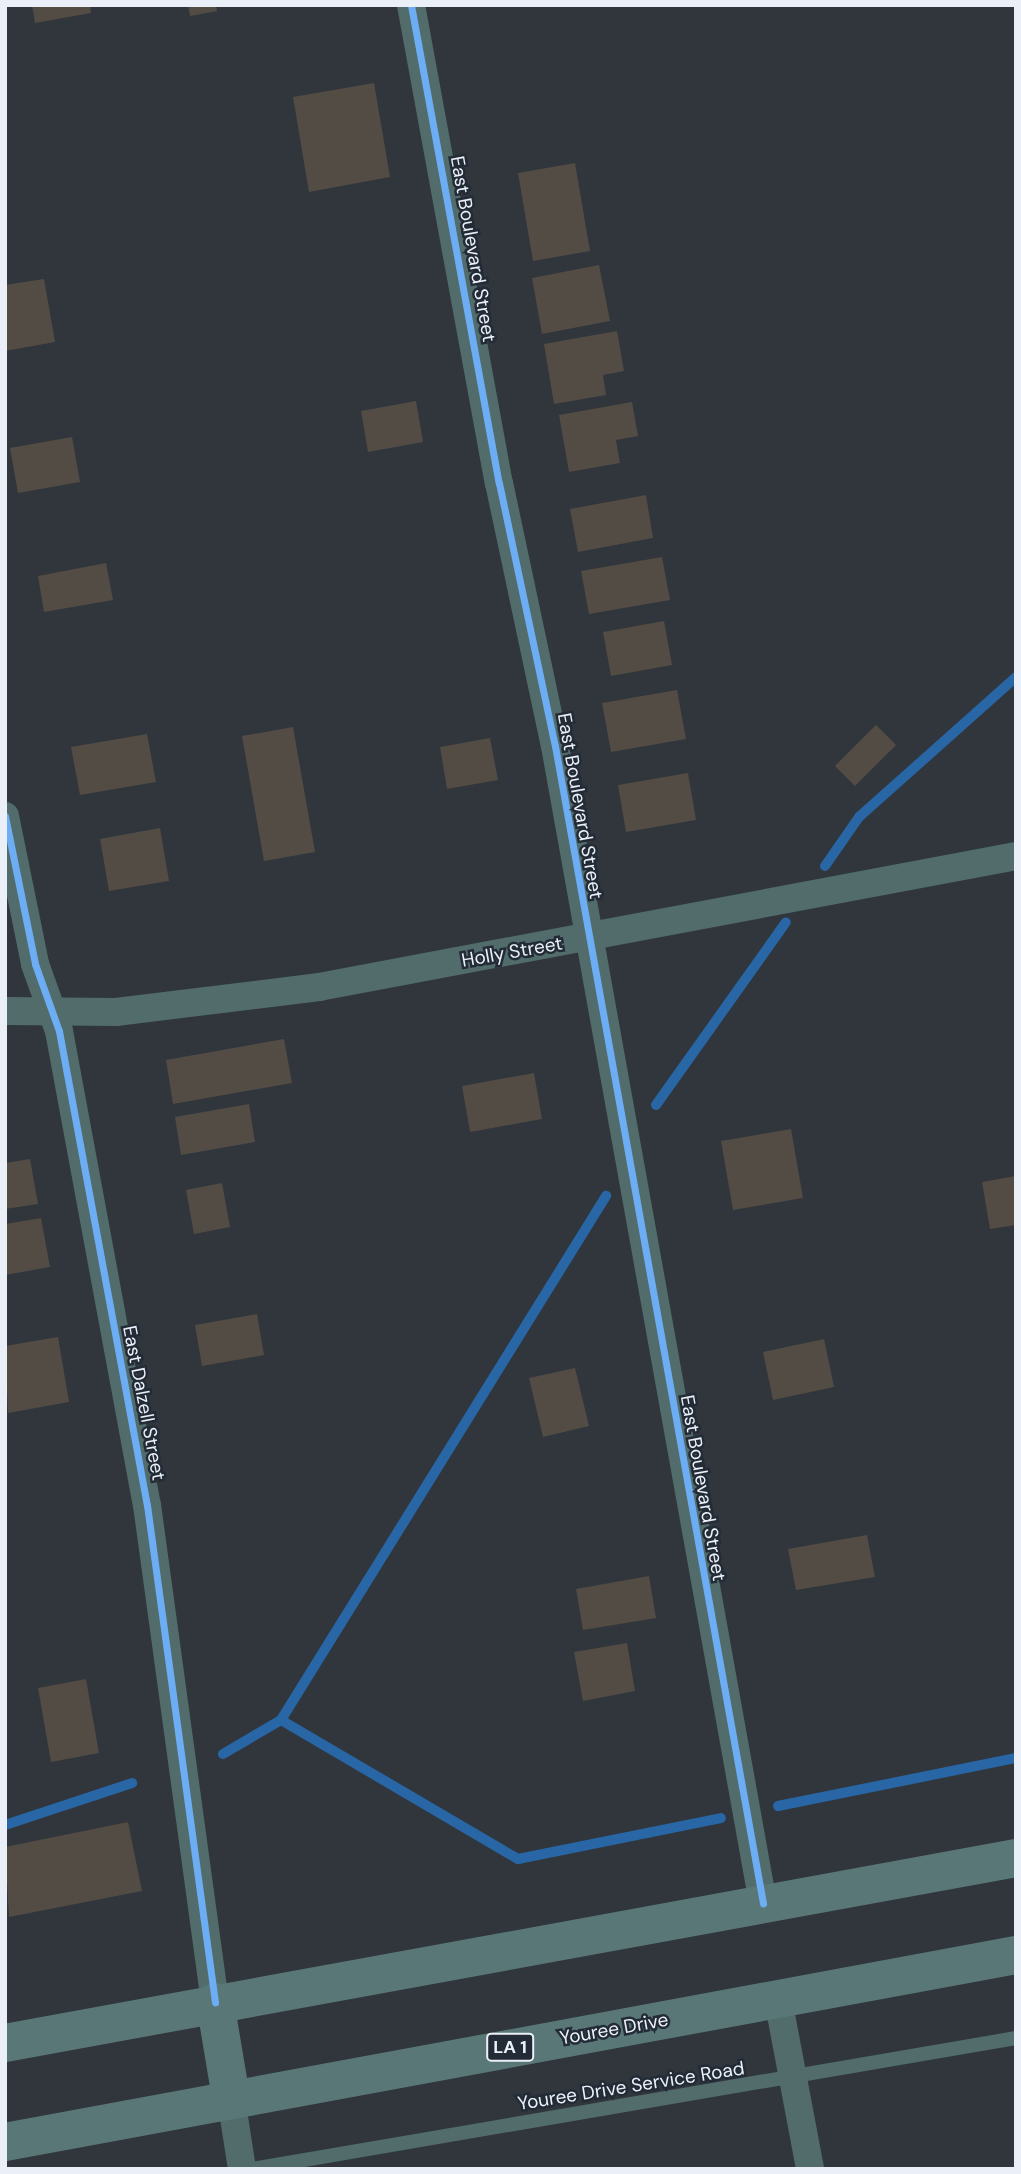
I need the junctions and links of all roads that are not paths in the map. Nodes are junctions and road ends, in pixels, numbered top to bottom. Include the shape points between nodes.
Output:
1 (411, 5) edge
2 (5, 816) edge
3 (1016, 856) edge
4 (587, 938) junction
5 (52, 1010) junction
6 (5, 1011) edge
7 (1016, 1858) edge
8 (763, 1903) junction
9 (1016, 1955) edge
10 (778, 1999) junction
11 (215, 2002) junction
12 (1016, 2038) edge
13 (5, 2043) edge
14 (791, 2079) junction
15 (231, 2098) junction
16 (5, 2142) edge
17 (242, 2169) edge
18 (252, 2169) edge
19 (810, 2169) edge

1 - 4 street, East Boulevard Street
2 - 5 street, East Dalzell Street via 35,964
3 - 4 street, Holly Street
4 - 5 street, Holly Street via 229,1001 116,1013
4 - 8 street, East Boulevard Street
5 - 6 street, Holly Street
5 - 11 street, East Dalzell Street via 147,1505
7 - 8 main road
8 - 11 main road
9 - 10 main road, Youree Drive / LA 1
10 - 14 street
10 - 15 main road, Youree Drive / LA 1
11 - 13 main road
11 - 15 main road
12 - 14 lane, Youree Drive Service Road
14 - 18 lane, Youree Drive Service Road
14 - 19 street
15 - 16 main road, Youree Drive / LA 1
15 - 17 street

